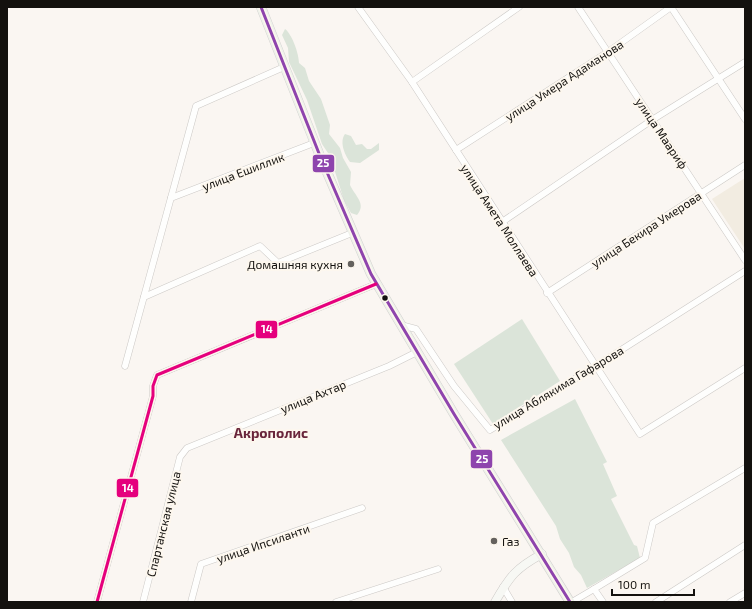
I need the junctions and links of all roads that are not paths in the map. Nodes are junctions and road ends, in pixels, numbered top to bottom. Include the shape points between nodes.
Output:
1 (261, 7) edge
2 (519, 7) edge
3 (578, 7) edge
4 (671, 7) edge
5 (361, 8) edge
6 (608, 52) junction
7 (745, 62) edge
8 (284, 67) junction
9 (719, 78) junction
10 (412, 82) junction
11 (745, 119) edge
12 (652, 120) junction
13 (314, 143) junction
14 (456, 150) junction
15 (745, 165) edge
16 (701, 192) junction
17 (171, 198) junction
18 (502, 222) junction
19 (352, 233) junction
20 (745, 260) edge
21 (745, 271) edge
22 (376, 284) junction
23 (547, 293) junction
24 (144, 297) junction
25 (400, 324) junction
26 (417, 352) junction
27 (125, 366) dead end
28 (596, 366) junction
29 (745, 368) edge
30 (187, 448) joint
31 (745, 468) edge
32 (362, 508) dead end
33 (745, 545) edge
34 (542, 554) junction
35 (438, 569) dead end
36 (503, 587) junction
37 (594, 589) junction
38 (745, 593) edge
39 (97, 602) edge
40 (144, 602) edge
41 (191, 602) edge
42 (336, 602) edge
43 (495, 602) edge
44 (512, 602) edge
45 (571, 602) edge
46 (603, 602) edge
47 (656, 602) edge
48 (730, 602) edge

1 - 8 main road
2 - 10 street
3 - 6 street, улица Маариф
4 - 6 street, улица Умера Адаманова
4 - 9 street
5 - 10 street, улица Амета Моллаева
6 - 12 street, улица Маариф
6 - 14 street, улица Умера Адаманова
7 - 9 street
8 - 13 main road
8 - 17 street via 196,106
9 - 11 street
9 - 12 street
10 - 14 street, улица Амета Моллаева
12 - 16 street, улица Маариф
12 - 18 street
13 - 17 street, улица Ешиллик
13 - 19 main road
14 - 18 street, улица Амета Моллаева
15 - 16 street, улица Бекира Умерова
16 - 20 street, улица Маариф
16 - 23 street, улица Бекира Умерова
17 - 24 street
18 - 23 street, улица Амета Моллаева
19 - 22 main road
19 - 24 street via 278,263 260,246
21 - 28 street, улица Аблякима Гафарова
22 - 25 main road
22 - 39 street via 157,375
23 - 28 street, улица Амета Моллаева
24 - 27 street
25 - 26 main road
25 - 28 street, улица Аблякима Гафарова via 416,329 454,386 490,430
26 - 30 street, улица Ахтар via 389,366
26 - 34 main road
28 - 29 street, улица Амета Моллаева via 640,434
30 - 40 street, Спартанская улица via 180,457
31 - 37 street via 653,523 645,558
32 - 41 street, улица Ипсиланти via 201,564
33 - 47 street
34 - 36 main road via 521,565
34 - 45 main road
35 - 42 street
36 - 43 main road
36 - 44 street
37 - 45 street
37 - 46 street
38 - 48 street

